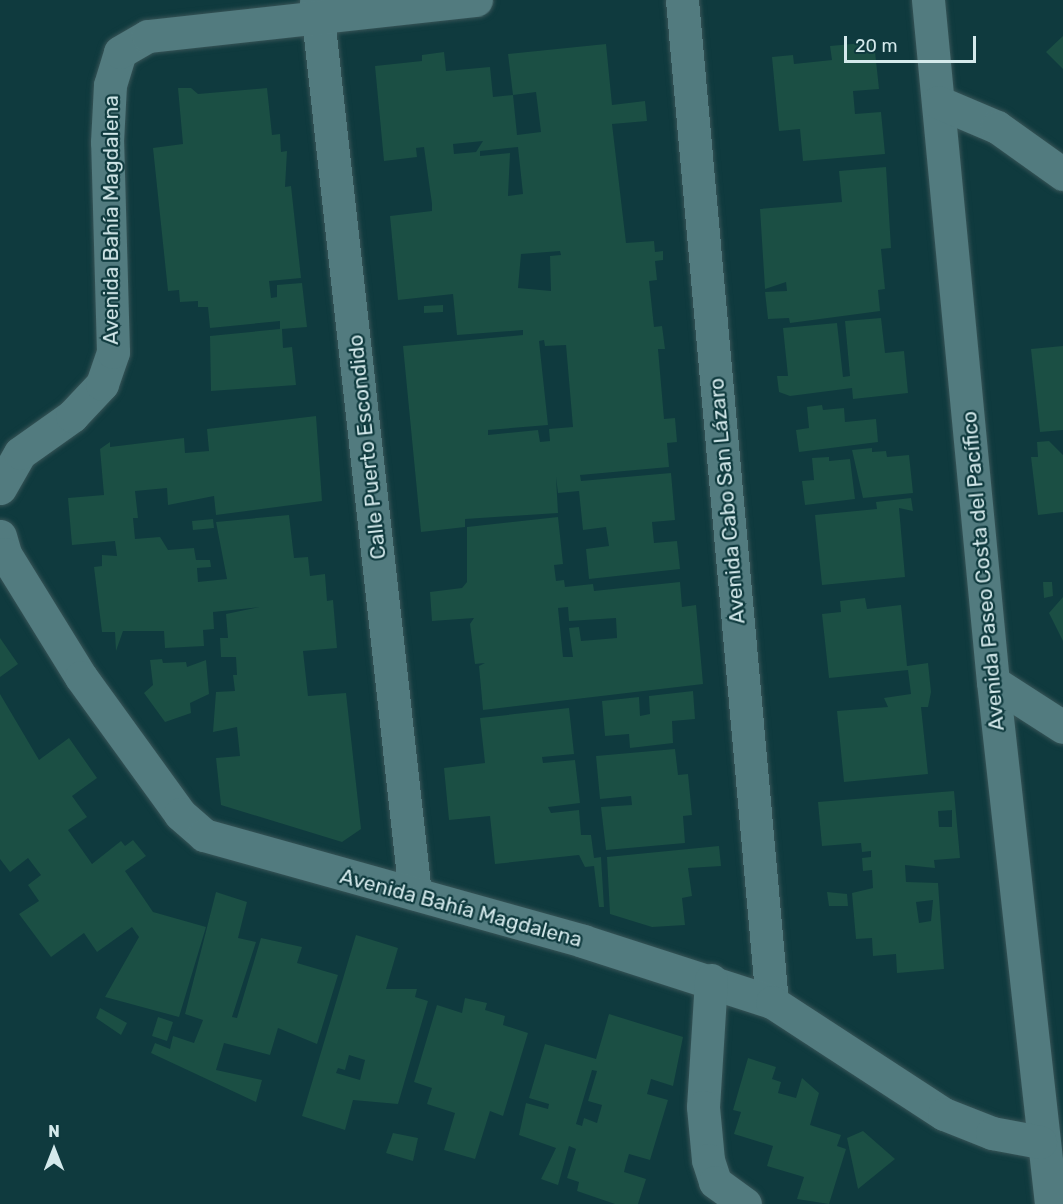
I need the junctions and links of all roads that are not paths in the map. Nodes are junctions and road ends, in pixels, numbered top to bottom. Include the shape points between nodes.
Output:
1 (476, 0) edge
2 (682, 0) edge
3 (928, 0) edge
4 (317, 9) edge
5 (938, 102) junction
6 (1063, 174) edge
7 (0, 488) edge
8 (0, 536) edge
9 (993, 682) junction
10 (1063, 727) edge
11 (415, 894) junction
12 (711, 980) junction
13 (772, 1002) junction
14 (1040, 1142) junction
15 (745, 1204) edge
16 (1051, 1204) edge

1 - 4 street
2 - 13 street, Avenida Cabo San Lázaro
3 - 5 street, Avenida Paseo Costa del Pacífico
4 - 7 street, Avenida Bahía Magdalena via 148,36 120,52 110,85 107,142 113,352 102,384 72,416 20,453
4 - 11 street, Calle Puerto Escondido via 342,197
5 - 6 street via 997,127
5 - 9 street, Avenida Paseo Costa del Pacífico
8 - 11 street, Avenida Bahía Magdalena via 5,554 81,677 180,814 204,835
9 - 10 street
9 - 14 street, Avenida Paseo Costa del Pacífico
11 - 12 street, Avenida Bahía Magdalena
12 - 13 street, Avenida Bahía Magdalena
12 - 15 street via 703,1107 708,1160 715,1182
13 - 14 street, Avenida Bahía Magdalena via 944,1114 992,1133
14 - 16 street, Avenida Paseo Costa del Pacífico

